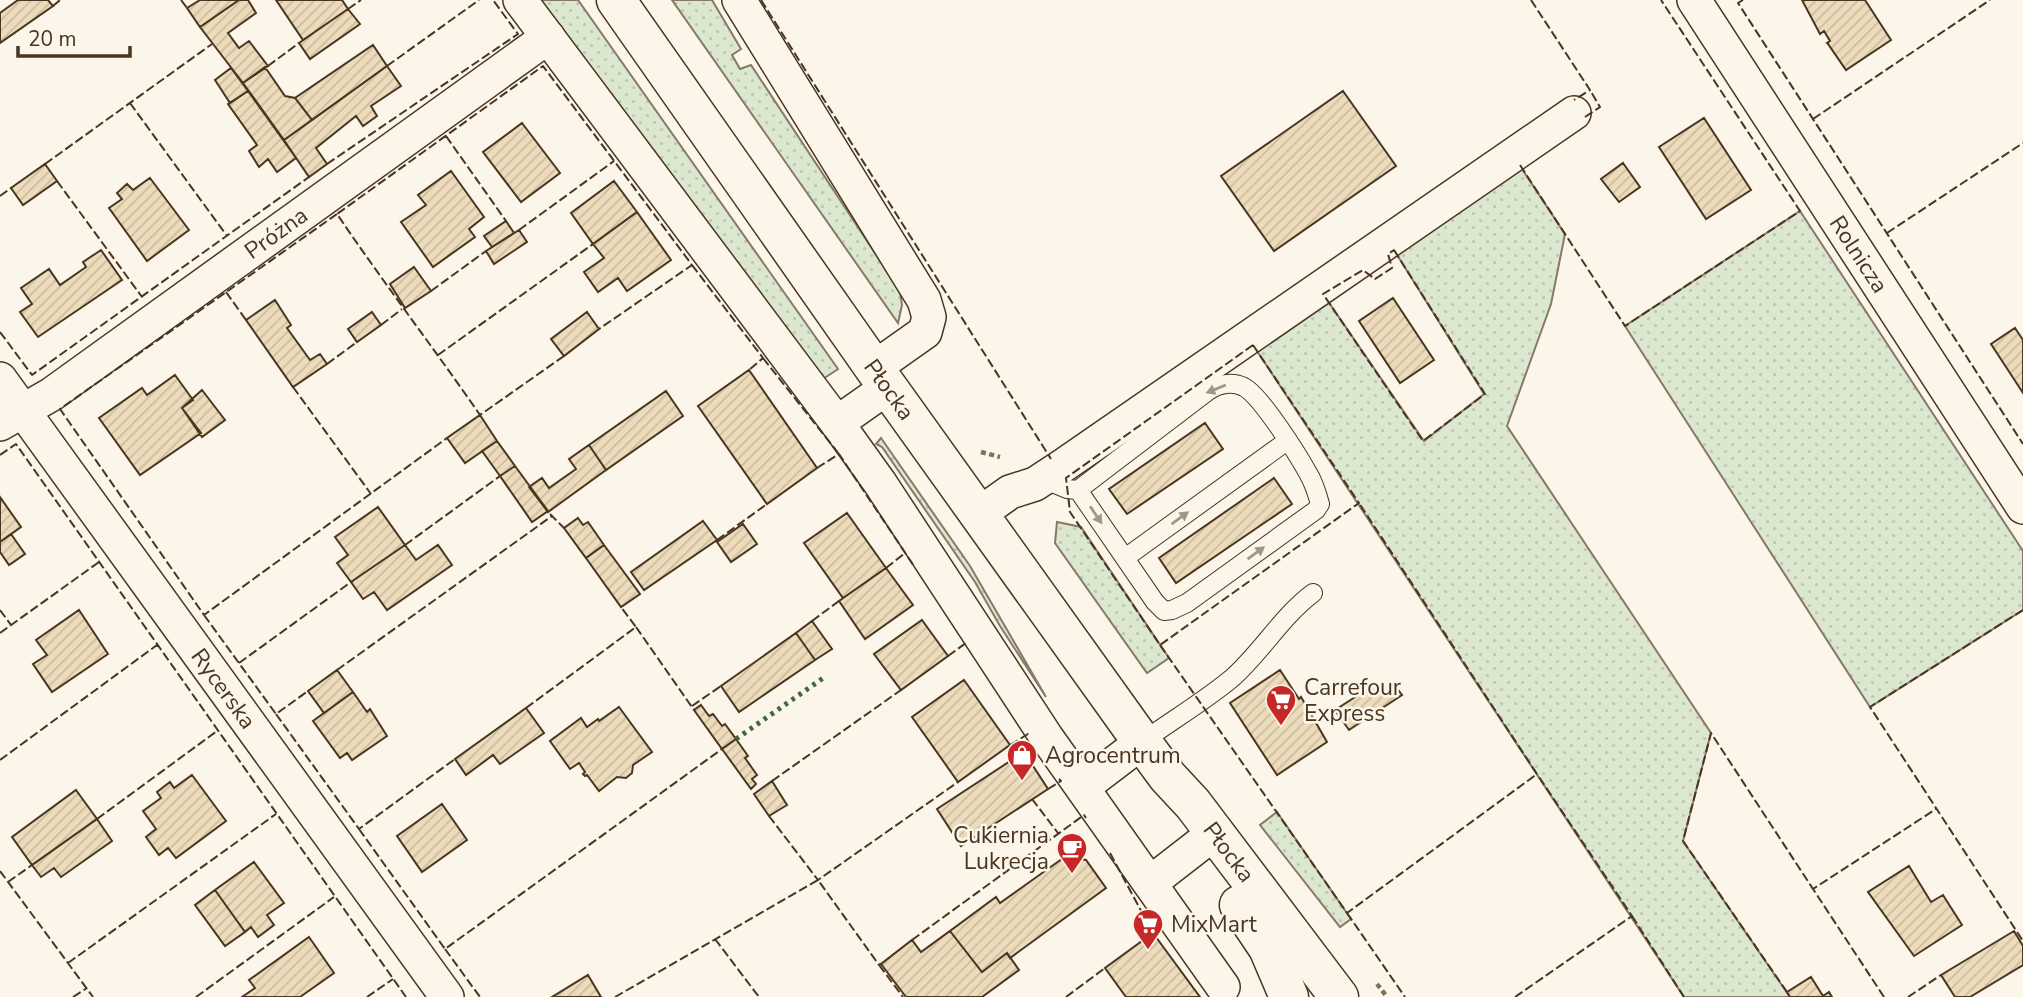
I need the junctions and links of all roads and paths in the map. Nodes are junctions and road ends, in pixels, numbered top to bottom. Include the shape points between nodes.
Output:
1 (520, 0) edge
2 (616, 0) edge
3 (739, 0) edge
4 (1694, 0) edge
5 (548, 37) junction
6 (1574, 113) dead end
7 (881, 377) junction
8 (0, 379) edge
9 (11, 417) edge
10 (837, 423) junction
11 (1287, 441) junction
12 (1043, 479) junction
13 (1078, 490) junction
14 (2023, 507) edge
15 (979, 514) junction
16 (1125, 558) junction
17 (1313, 593) dead end
18 (1142, 742) junction
19 (1167, 776) junction
20 (1083, 786) junction
21 (1199, 845) junction
22 (1150, 883) junction
23 (1291, 934) junction
24 (1223, 987) dead end
25 (447, 997) edge
26 (1290, 997) edge
27 (1300, 997) edge
28 (1339, 997) edge

1 - 5 street
2 - 7 street, Płocka
3 - 7 street via 924,300 929,317 925,332
4 - 14 street, Rolnicza
5 - 9 street, Próżna via 52,394
5 - 10 street
6 - 12 street
7 - 10 street
7 - 15 street, Płocka
8 - 9 street, Rycerska
9 - 25 street, Rycerska
10 - 20 street
11 -> 13 lane via 1244,387 1217,385
16 -> 11 lane
16 -> 11 lane via 1155,602 1164,611 1171,610 1316,510 1320,503 1315,486
12 - 13 lane
12 - 15 street via 1010,492
13 -> 16 lane
15 - 18 street, Płocka
17 - 18 lane via 1294,607 1230,679
18 - 19 street, Płocka
18 - 20 street
19 - 21 street, Płocka via 1178,810
19 - 23 street, Płocka
20 - 22 street
21 - 22 street
21 - 26 street, Płocka via 1268,948
22 - 24 street
23 - 27 street via 1302,966
23 - 28 street, Płocka

